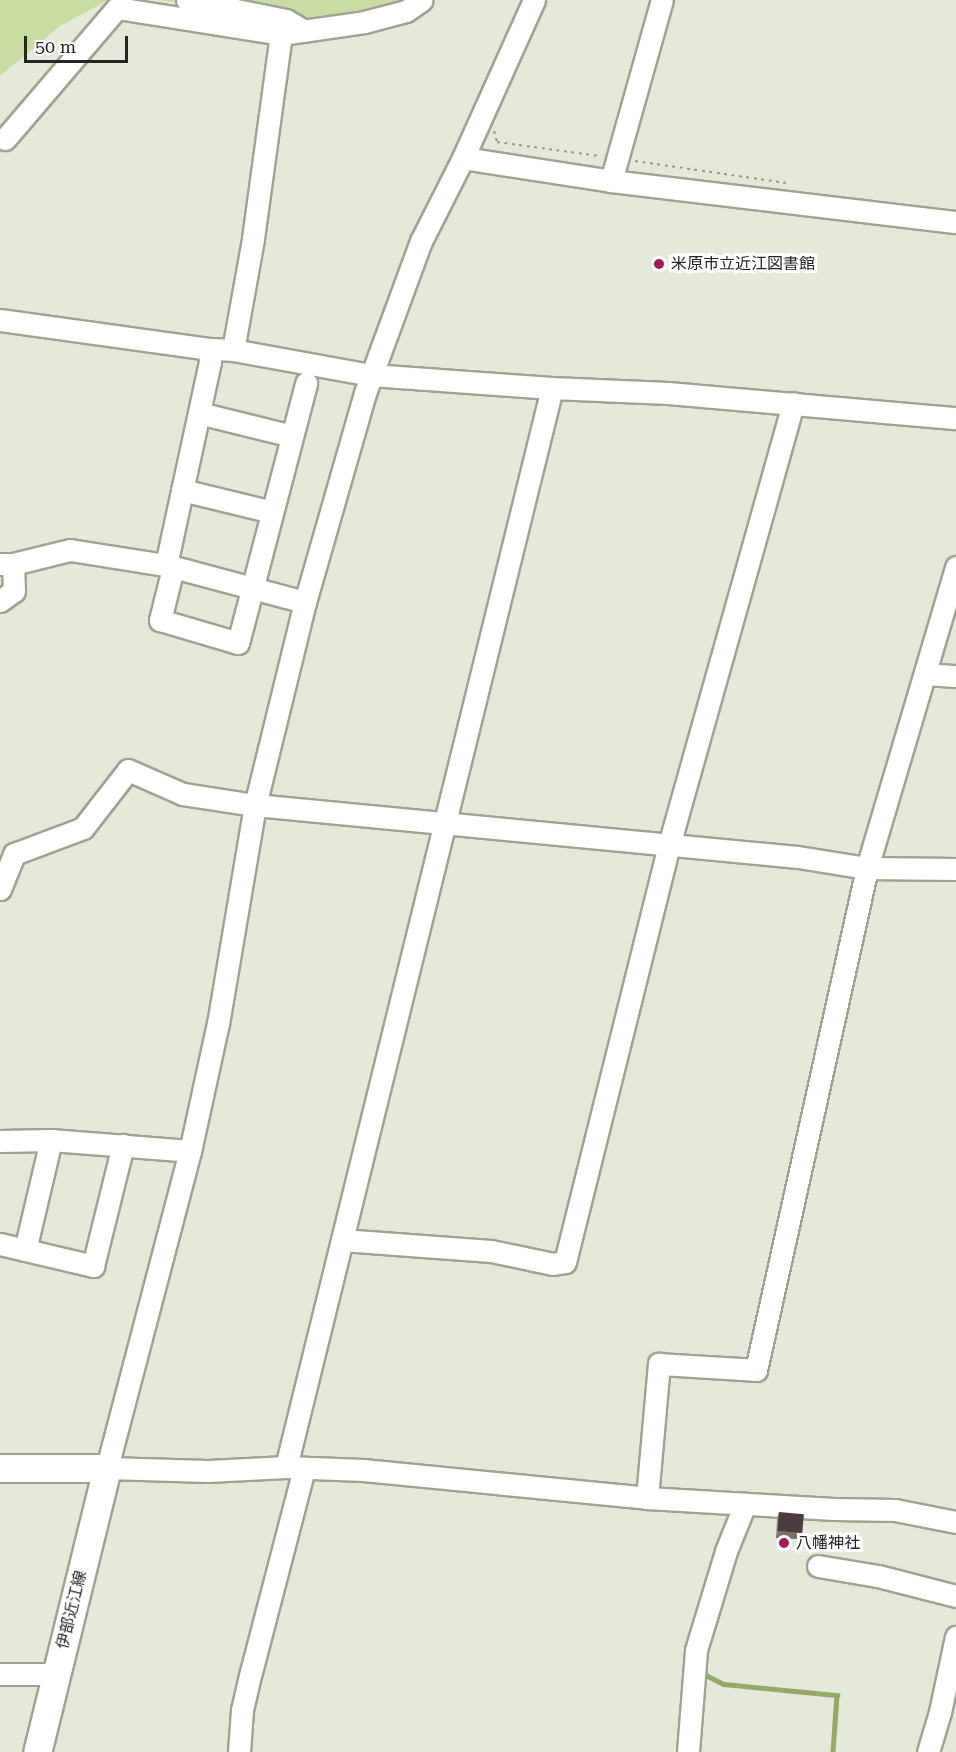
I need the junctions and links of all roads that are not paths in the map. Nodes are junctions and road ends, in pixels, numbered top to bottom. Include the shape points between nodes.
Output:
1 (187, 0) edge
2 (422, 0) edge
3 (534, 0) edge
4 (662, 0) edge
5 (304, 31) junction
6 (281, 34) junction
7 (5, 139) dead end
8 (463, 158) junction
9 (611, 181) junction
10 (956, 222) edge
11 (0, 320) edge
12 (209, 349) junction
13 (233, 350) junction
14 (371, 375) junction
15 (306, 383) dead end
16 (552, 388) junction
17 (793, 403) junction
18 (199, 413) junction
19 (956, 418) edge
20 (292, 436) junction
21 (182, 490) junction
22 (272, 512) junction
23 (6, 564) edge
24 (169, 567) junction
25 (956, 567) edge
26 (254, 589) junction
27 (0, 601) edge
28 (305, 602) junction
29 (925, 674) junction
30 (956, 676) edge
31 (255, 805) junction
32 (445, 821) junction
33 (669, 845) junction
34 (867, 868) junction
35 (956, 869) edge
36 (0, 889) edge
37 (51, 1140) junction
38 (0, 1141) edge
39 (123, 1145) junction
40 (190, 1151) junction
41 (342, 1240) junction
42 (0, 1244) edge
43 (25, 1250) junction
44 (295, 1467) junction
45 (0, 1468) edge
46 (107, 1468) junction
47 (647, 1497) junction
48 (745, 1504) junction
49 (956, 1522) edge
50 (818, 1566) dead end
51 (956, 1596) edge
52 (956, 1637) edge
53 (0, 1674) edge
54 (56, 1674) junction
55 (37, 1752) edge
56 (239, 1752) edge
57 (688, 1752) edge
58 (928, 1752) edge

1 - 5 street via 286,20
2 - 5 street via 396,14
3 - 8 street
4 - 9 street
5 - 6 street
6 - 7 street via 117,8
6 - 13 street via 253,239
8 - 9 street
8 - 14 street via 421,241
9 - 10 street
11 - 12 street
12 - 13 street
12 - 18 street
13 - 14 street
14 - 16 street
14 - 28 street
15 - 20 street
16 - 17 street
16 - 32 street
17 - 19 street
17 - 33 street
18 - 20 street
18 - 21 street
20 - 22 street
21 - 22 street
21 - 24 street
22 - 26 street
23 - 24 street via 70,550
23 - 27 street via 14,591
24 - 26 street
24 - 26 street via 160,620 237,643
25 - 29 street
26 - 28 street
28 - 31 street
29 - 30 street
29 - 34 street
31 - 32 street
31 - 36 street via 183,794 128,770 83,828 14,854
31 - 40 street via 218,1023
32 - 33 street
32 - 41 street
33 - 34 street
33 - 41 street via 565,1262 553,1264 491,1251
34 - 35 street
34 - 47 street via 756,1370 659,1364
37 - 38 street
37 - 39 street
37 - 43 street
39 - 40 street
39 - 43 street via 93,1266
40 - 46 street
41 - 44 street
42 - 43 street
44 - 46 street via 208,1471
44 - 47 street
44 - 56 street via 242,1710
45 - 46 main road
46 - 54 main road, 伊部近江線
47 - 48 street
48 - 49 street via 895,1510
48 - 57 street via 726,1551 696,1650
50 - 51 street
52 - 58 street
53 - 54 street
54 - 55 main road, 伊部近江線

